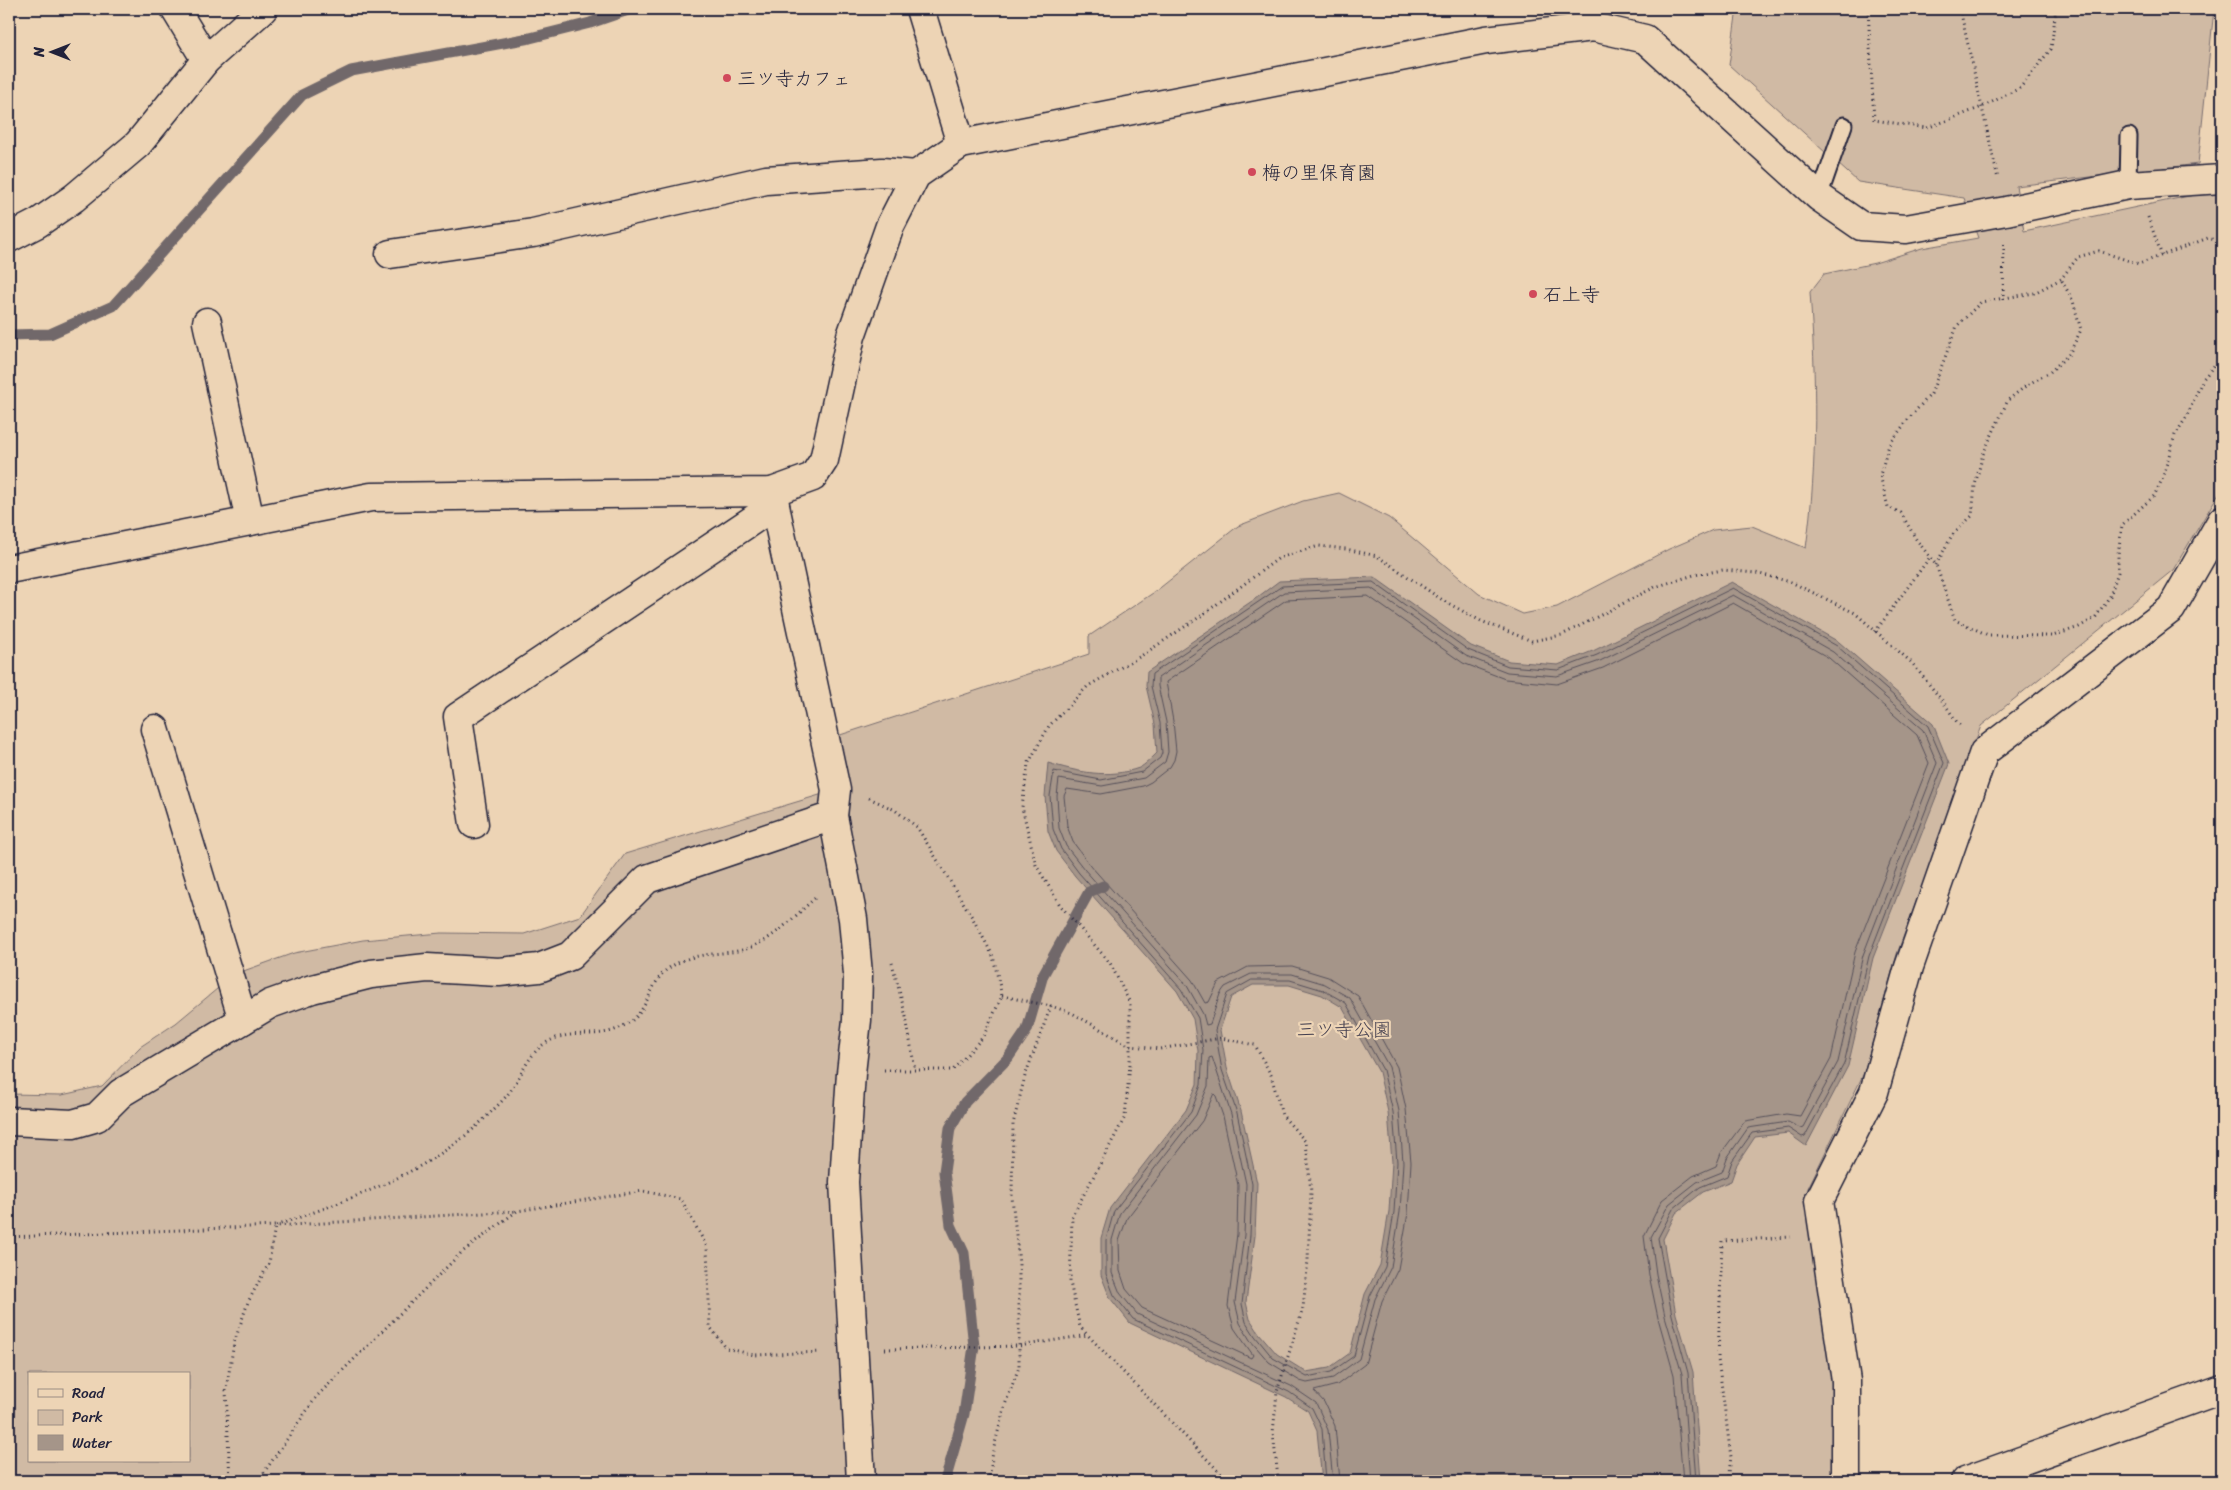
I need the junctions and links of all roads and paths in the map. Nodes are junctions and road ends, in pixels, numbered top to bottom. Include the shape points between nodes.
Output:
1 (175, 9) edge
2 (263, 9) edge
3 (920, 9) edge
4 (1868, 9) edge
5 (1960, 9) edge
6 (2056, 9) edge
7 (206, 60) junction
8 (1982, 107) junction
9 (1844, 125) dead end
10 (2129, 136) dead end
11 (961, 144) junction
12 (916, 175) junction
13 (2222, 179) edge
14 (2128, 185) junction
15 (1819, 196) junction
16 (2006, 211) junction
17 (2147, 214) dead end
18 (9, 238) edge
19 (2222, 242) edge
20 (390, 254) dead end
21 (2162, 256) junction
22 (2061, 278) junction
23 (2003, 300) junction
24 (207, 322) dead end
25 (2222, 356) edge
26 (773, 498) junction
27 (2222, 520) edge
28 (250, 521) junction
29 (1930, 557) junction
30 (1936, 565) junction
31 (9, 569) edge
32 (1875, 632) junction
33 (155, 728) dead end
34 (1961, 730) dead end
35 (834, 803) junction
36 (474, 824) dead end
37 (845, 872) junction
38 (1002, 996) junction
39 (1051, 1006) junction
40 (243, 1020) junction
41 (1130, 1046) junction
42 (875, 1070) dead end
43 (9, 1121) edge
44 (517, 1211) junction
45 (276, 1226) junction
46 (1796, 1236) dead end
47 (9, 1237) edge
48 (1088, 1335) junction
49 (1018, 1346) junction
50 (885, 1348) junction
51 (854, 1350) junction
52 (886, 1358) dead end
53 (2222, 1389) edge
54 (230, 1481) edge
55 (258, 1481) edge
56 (861, 1481) edge
57 (989, 1481) edge
58 (1228, 1481) edge
59 (1276, 1481) edge
60 (1728, 1481) edge
61 (1846, 1481) edge
62 (1965, 1481) edge

1 - 7 street
2 - 7 street
3 - 11 street
4 - 8 path via 1874,120 1927,128
5 - 8 path
6 - 8 path via 2051,49 2020,88
7 - 18 street via 138,144 74,198
8 - 16 path
9 - 15 lane
10 - 14 lane
11 - 12 street
11 - 15 street via 1486,40 1593,26 1645,39
12 - 20 street via 882,172 766,180 533,233
12 - 26 street via 890,226 851,336 824,460 812,476
13 - 14 street
14 - 16 street
15 - 16 street via 1861,226 1906,229
16 - 23 path
17 - 21 path
19 - 21 path via 2208,238
21 - 22 path via 2140,264 2099,251 2078,258
22 - 23 path via 2034,293
22 - 30 path via 2073,301 2080,330 2069,354 2050,372 2008,400 1983,454 1972,516 1952,536
23 - 29 path via 1981,302 1957,326 1931,394 1889,445 1880,475 1888,506 1901,513
24 - 28 street
25 - 30 path via 2203,379 2175,435 2154,496 2122,525 2118,572 2110,596 2095,618 2053,636 1988,635 1955,620
26 - 28 street via 371,497
26 - 35 street
26 - 36 street via 458,717
27 - 61 street via 2171,609 1984,752 1909,967 1874,1092 1819,1201 1846,1381
28 - 31 street
29 - 30 path
29 - 32 path
32 - 34 path via 1912,663 1944,702
32 - 41 path via 1854,613 1791,582 1756,573 1723,570 1655,587 1562,635 1532,641 1444,601 1377,556 1319,546 1278,558 1141,656 1088,686 1049,726 1028,764 1022,807 1036,865 1060,905 1110,963 1130,1003
33 - 40 street
35 - 37 street
35 - 38 path via 870,798 895,810 917,827 993,956
35 - 40 street via 647,879 570,956 539,968 499,972 427,968 371,974 270,1004
37 - 45 path via 771,936 748,948 683,960 667,969 630,1022 613,1031 571,1034 542,1045 510,1091 458,1143 364,1194
37 - 51 street via 858,974 844,1182
38 - 39 path
38 - 42 path via 983,1037 953,1070
39 - 41 path via 1072,1013
39 - 49 path via 1025,1076 1013,1124 1012,1197 1019,1263
40 - 43 street via 120,1093 98,1117 72,1124
41 - 48 path via 1126,1117 1072,1217 1070,1282 1080,1327
41 - 59 path via 1160,1049 1221,1038 1256,1045 1271,1075 1282,1115 1306,1142 1311,1192 1308,1260 1303,1308 1277,1392 1273,1432
44 - 45 path
44 - 51 path via 643,1191 681,1199 707,1247 710,1327 726,1348 754,1355
44 - 55 path via 461,1253 317,1396
45 - 47 path
45 - 54 path via 269,1262 248,1302 234,1343 226,1390
46 - 60 path via 1722,1241 1718,1359 1731,1457
48 - 49 path
48 - 58 path
49 - 50 path
49 - 57 path via 1018,1367 993,1451
50 - 51 path
50 - 52 path
51 - 56 street
53 - 62 street

